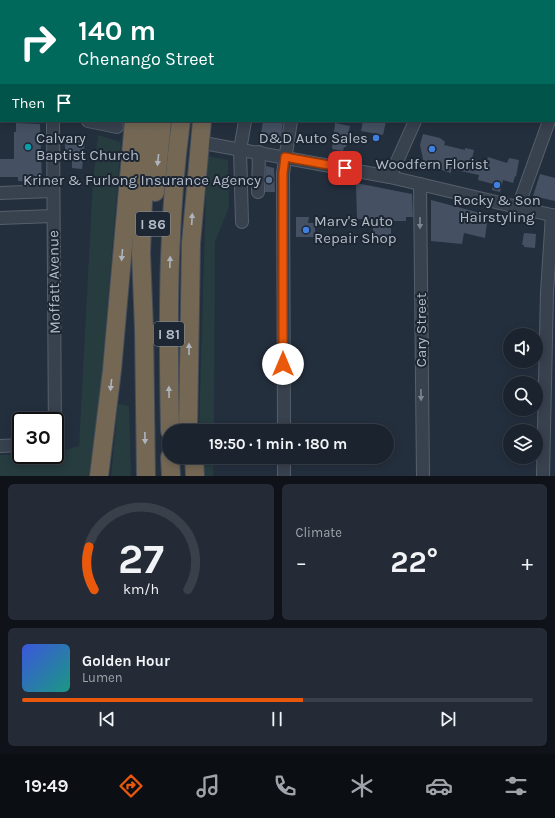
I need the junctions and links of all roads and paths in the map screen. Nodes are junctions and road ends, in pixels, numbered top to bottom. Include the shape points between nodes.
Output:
1 (53, 122) edge
2 (101, 122) edge
3 (146, 122) edge
4 (162, 122) edge
5 (181, 122) edge
6 (202, 122) edge
7 (245, 122) edge
8 (291, 122) edge
9 (414, 122) edge
10 (549, 122) edge
11 (126, 124) edge
12 (209, 144) dead end
13 (240, 150) junction
14 (259, 152) junction
15 (285, 157) junction
16 (390, 177) junction
17 (420, 184) junction
18 (53, 191) junction
19 (258, 192) dead end
20 (0, 194) edge
21 (518, 207) junction
22 (553, 215) edge
23 (53, 216) junction
24 (0, 218) edge
25 (242, 222) dead end
26 (551, 318) edge
27 (144, 328) junction
28 (550, 345) edge
29 (190, 388) junction
30 (55, 412) edge
31 (170, 424) edge
32 (188, 424) edge
33 (193, 424) edge
34 (284, 424) edge
35 (12, 445) edge
36 (0, 446) edge
37 (549, 454) edge
38 (170, 464) edge
39 (188, 464) edge
40 (194, 464) edge
41 (284, 464) edge
42 (99, 476) edge
43 (146, 476) edge
44 (171, 476) edge
45 (188, 476) edge
46 (195, 476) edge
47 (284, 476) edge
48 (423, 476) edge
49 (543, 476) edge

1 - 18 street, Moffatt Avenue
2 - 11 street
3 - 27 highway, I 81 via 141,253
4 -> 27 highway, I 86
31 -> 5 highway, I 81 via 170,262 174,179
29 -> 6 highway via 192,235
7 - 13 street
8 - 15 street
9 - 16 street
10 - 21 street
11 -> 42 highway via 114,355
12 - 13 street
13 - 14 street
13 - 25 street
14 - 15 street
14 - 19 street
15 - 16 street
15 - 34 street
16 - 17 street
17 - 21 street
17 -> 48 street, Cary Street
18 - 20 street
18 - 23 street, Moffatt Avenue
21 - 22 street
22 - 26 street
23 - 24 street
23 - 30 street, Moffatt Avenue
26 - 28 street
27 -> 43 highway, I 81
28 - 37 street
29 - 32 highway
29 - 33 highway
35 - 36 street
37 - 49 street
38 - 44 highway
39 - 45 highway
40 - 46 highway
41 - 47 street

